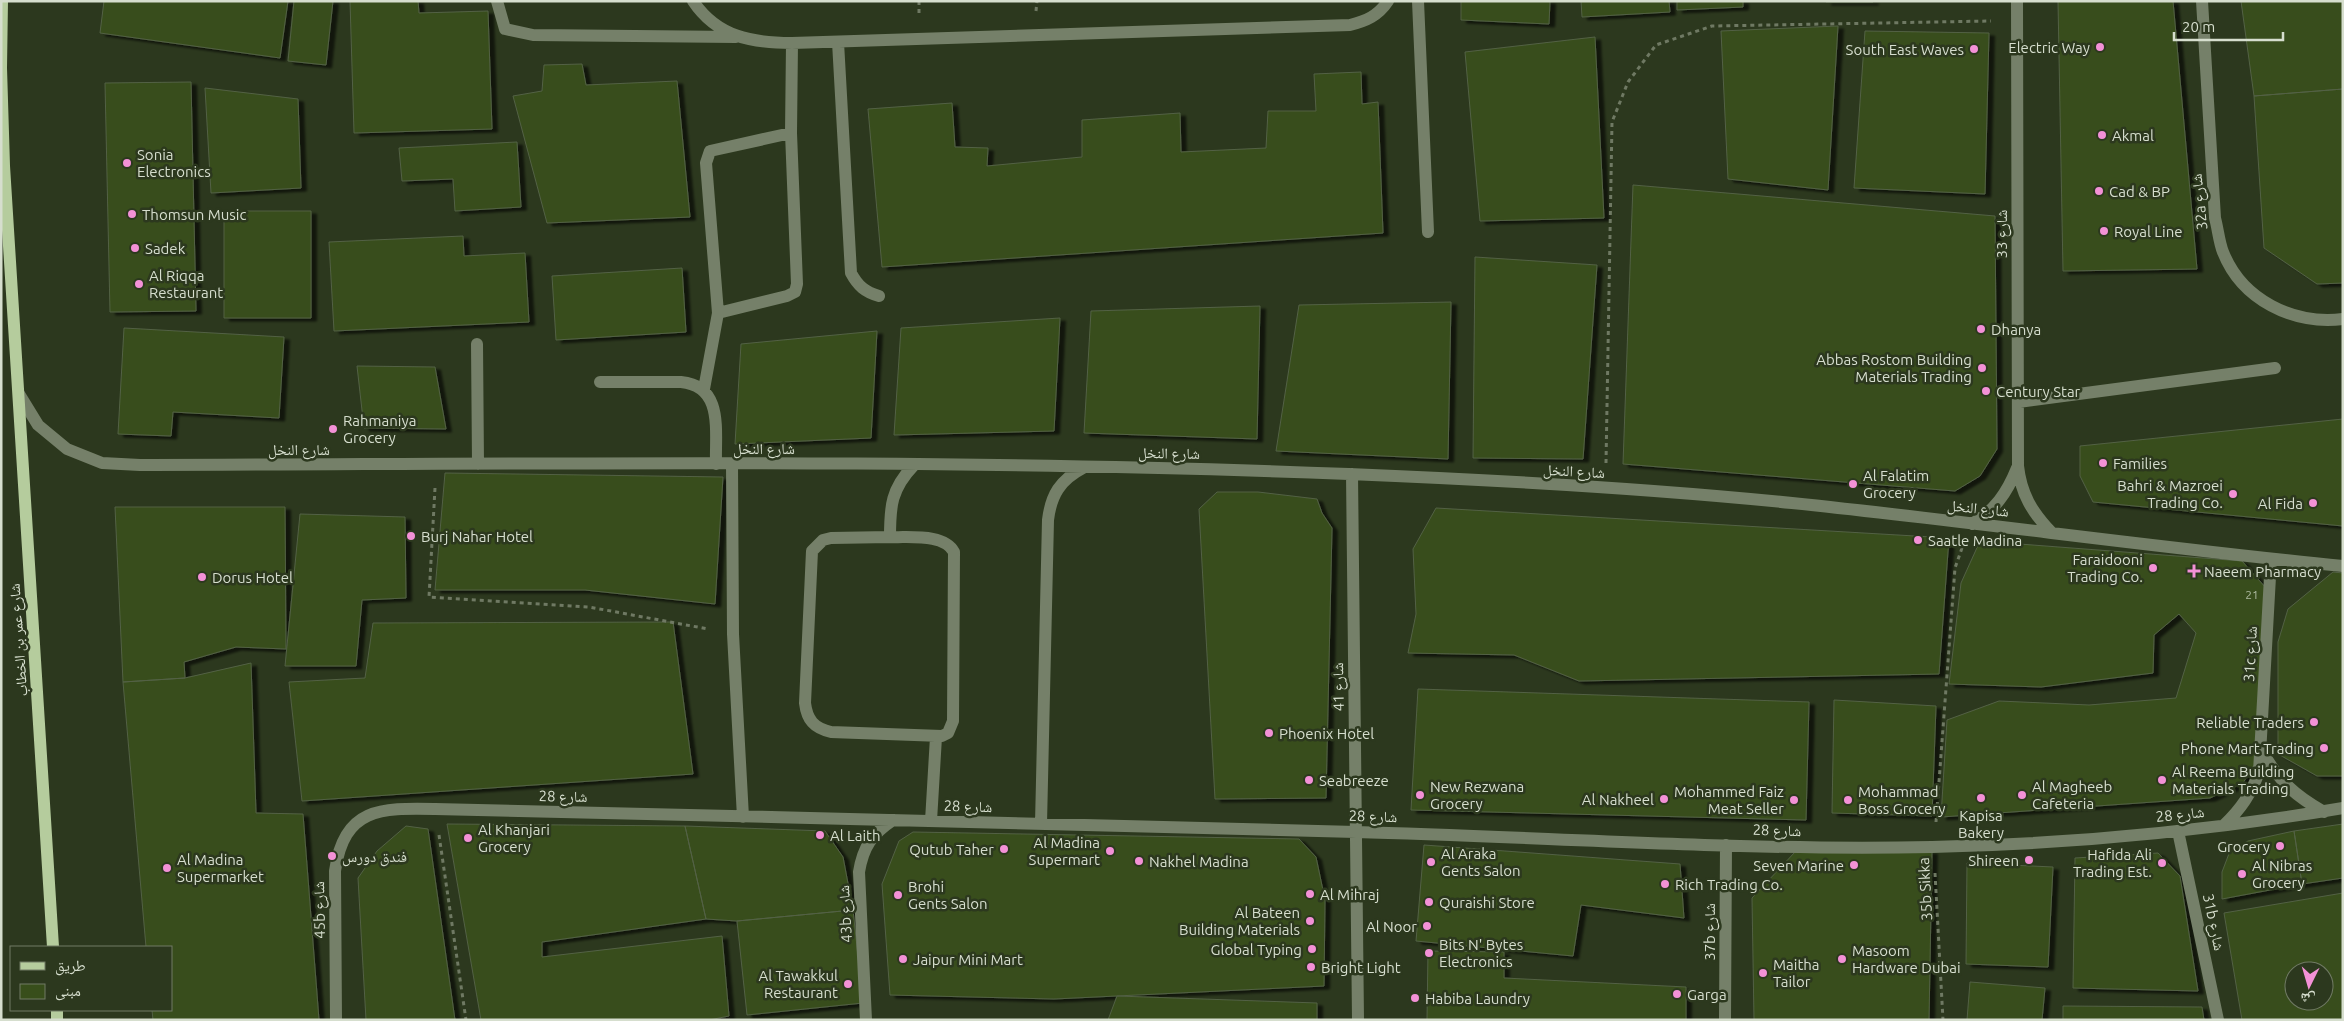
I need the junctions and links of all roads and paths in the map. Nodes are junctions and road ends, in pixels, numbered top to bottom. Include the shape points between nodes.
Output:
1 (2, 1) edge
2 (496, 1) edge
3 (693, 1) edge
4 (1388, 1) edge
5 (1418, 1) edge
6 (2017, 1) edge
7 (2202, 1) edge
8 (2017, 20) junction
9 (738, 38) junction
10 (838, 42) junction
11 (792, 43) junction
12 (790, 133) junction
13 (1428, 232) dead end
14 (879, 296) dead end
15 (718, 313) junction
16 (2343, 319) edge
17 (477, 344) dead end
18 (2275, 368) dead end
19 (600, 382) dead end
20 (704, 389) junction
21 (19, 394) junction
22 (2018, 402) junction
23 (436, 464) junction
24 (478, 464) junction
25 (716, 464) junction
26 (732, 464) junction
27 (914, 465) junction
28 (2018, 466) junction
29 (1085, 467) junction
30 (1352, 474) junction
31 (1606, 489) junction
32 (1972, 524) junction
33 (2051, 532) junction
34 (890, 538) junction
35 (2271, 559) junction
36 (2343, 566) edge
37 (734, 634) junction
38 (936, 737) junction
39 (2262, 751) junction
40 (2343, 808) edge
41 (400, 809) joint
42 (435, 809) junction
43 (2324, 812) junction
44 (743, 817) junction
45 (893, 820) junction
46 (931, 821) junction
47 (1042, 824) junction
48 (2224, 825) junction
49 (2178, 831) junction
50 (1356, 832) junction
51 (1726, 845) junction
52 (1934, 847) junction
53 (53, 946) edge
54 (863, 1019) edge
55 (336, 1020) edge
56 (466, 1020) edge
57 (1358, 1020) edge
58 (1725, 1020) edge
59 (1943, 1020) edge
60 (2218, 1020) edge

1 - 21 main road, شارع عمر بن الخطاب via 4,166
2 - 9 street via 505,29 534,35
3 - 9 street via 713,24
4 - 10 street via 1368,20 1350,25
5 - 13 street
6 - 8 street, شارع 33
7 - 16 street, 32a شارع via 2215,218 2223,252 2240,282 2268,305 2301,318
8 - 22 street, شارع 33
8 - 31 path via 1712,26 1656,45 1628,82 1612,122
9 - 11 street
10 - 11 street
10 - 14 street via 851,274 867,292
11 - 12 street
12 - 15 street via 795,292
12 - 15 street via 710,151 706,163
15 - 20 street
17 - 24 street
18 - 22 street
19 - 20 street via 681,382 693,383
20 - 25 street via 712,400 714,411
21 - 23 street, شارع النخل via 38,425 67,449 102,463
21 - 53 main road, شارع عمر بن الخطاب
22 - 28 street, شارع 33
23 - 24 street, شارع النخل
23 - 37 path via 429,597 589,607
24 - 25 street, شارع النخل
25 - 26 street, شارع النخل
26 - 27 street, شارع النخل
26 - 37 street
27 - 29 street, شارع النخل
27 - 34 street via 894,492 890,508
28 - 32 street, شارع 33 via 2001,501
28 - 33 street, شارع 33 via 2020,485 2027,502
29 - 30 street, شارع النخل
29 - 47 street via 1058,487 1050,503
30 - 31 street, شارع النخل
30 - 50 street, شارع 41
31 - 32 street, شارع النخل via 1789,503
32 - 33 street, شارع النخل
32 - 52 path, 35b Sikka via 1955,568
33 - 35 street, شارع النخل
34 - 38 street via 938,540 951,546 954,552 954,721 948,733
34 - 38 street via 831,538 823,540 812,551 806,714 820,730 831,732
35 - 36 street, شارع النخل
35 - 39 street, 31c شارع
37 - 44 street
38 - 46 street
39 - 43 street via 2287,787
39 - 48 street, 31c شارع via 2252,792
40 - 43 street, شارع 28
41 - 42 street, شارع 28
41 - 55 street, 45b شارع via 380,810 361,819 347,833 338,850 335,871
42 - 44 street, شارع 28
42 - 56 path
43 - 48 street, شارع 28
44 - 45 street, شارع 28
45 - 46 street, شارع 28
45 - 54 street, 43b شارع via 869,841 859,872
46 - 47 street, شارع 28
47 - 50 street, شارع 28
48 - 49 street, شارع 28
49 - 52 street, شارع 28
49 - 60 street, 31b شارع
50 - 51 street, شارع 28
50 - 57 street, شارع 41
51 - 52 street, شارع 28
51 - 58 street, 37b شارع
52 - 59 path, 35b Sikka

